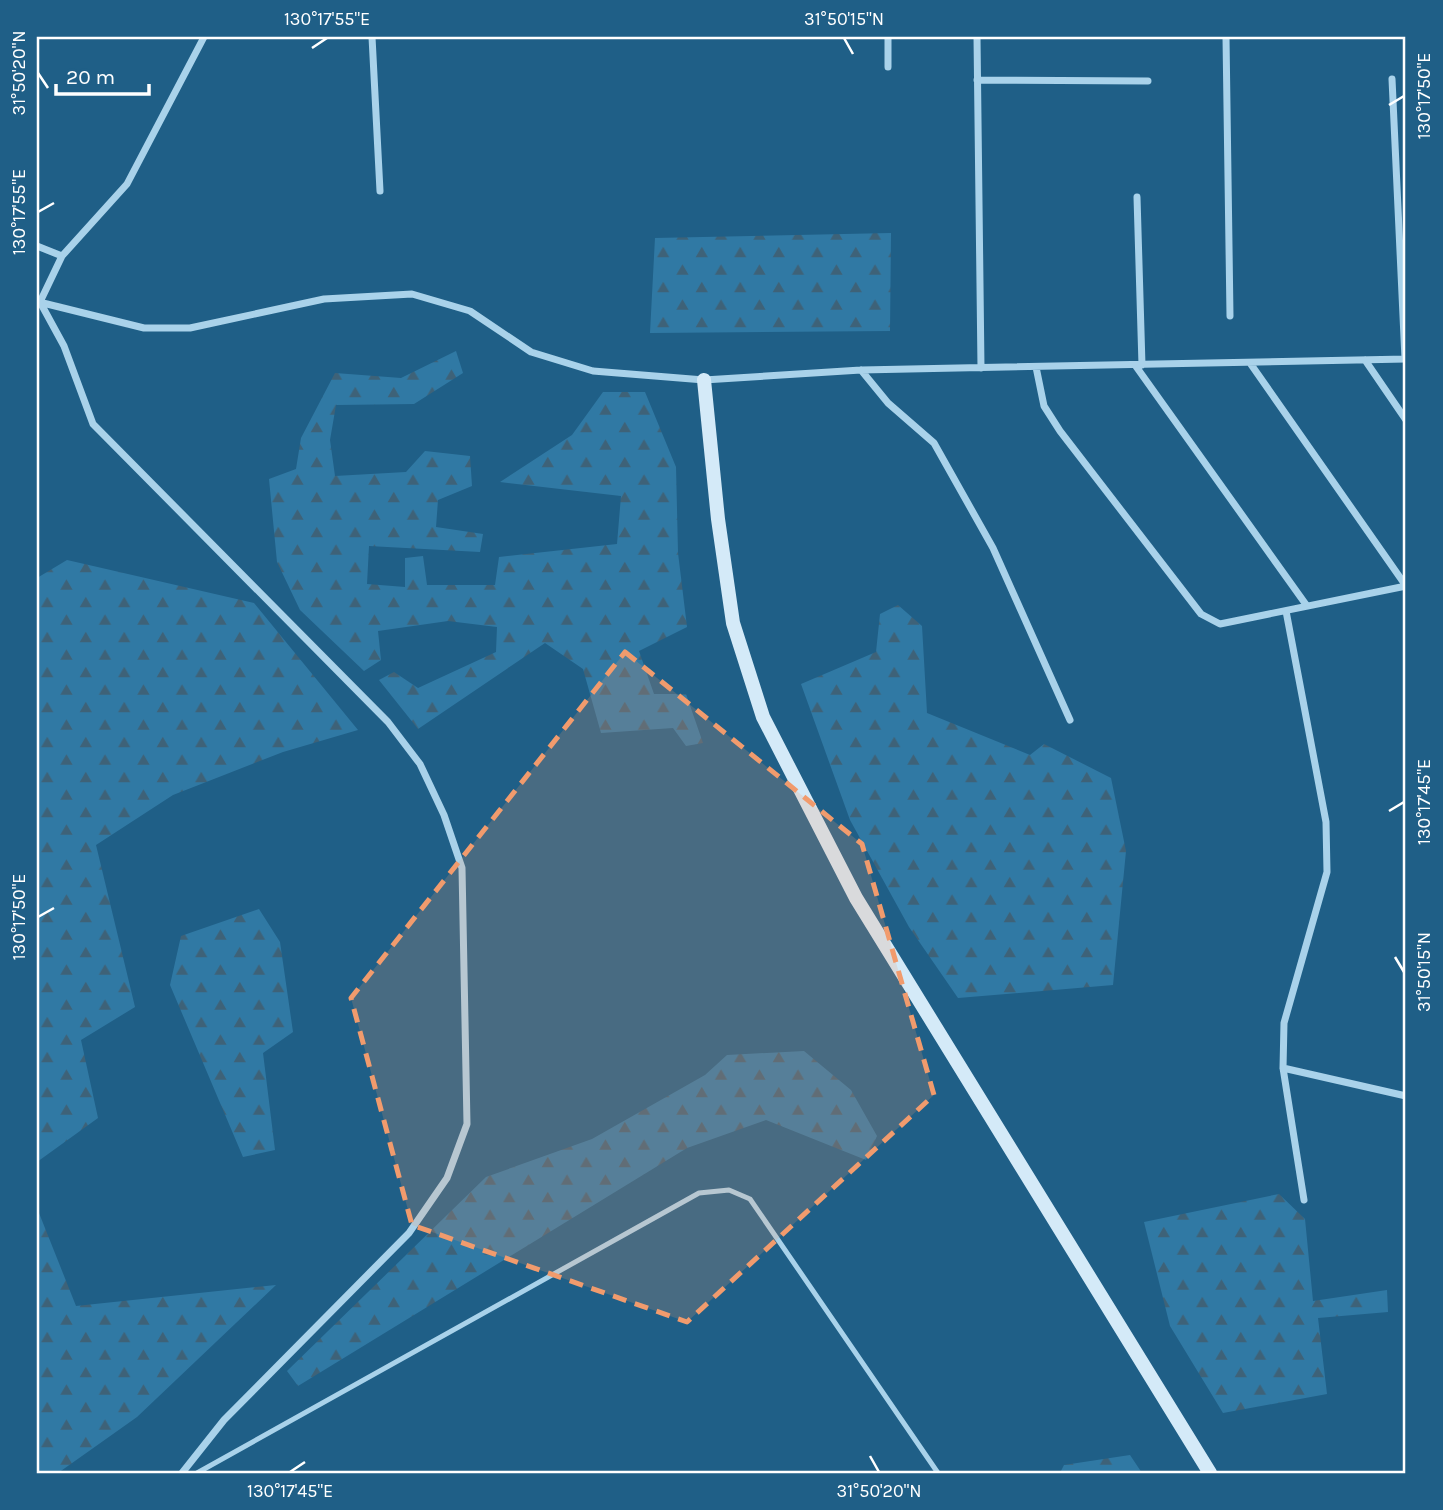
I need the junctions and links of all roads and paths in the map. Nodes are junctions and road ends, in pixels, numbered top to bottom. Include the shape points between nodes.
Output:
1 (204, 37) edge
2 (372, 37) edge
3 (888, 37) edge
4 (977, 37) edge
5 (1226, 37) edge
6 (888, 67) dead end
7 (1392, 79) dead end
8 (977, 80) junction
9 (1148, 81) dead end
10 (380, 191) dead end
11 (1137, 197) dead end
12 (37, 246) edge
13 (62, 256) junction
14 (38, 302) edge
15 (1230, 316) dead end
16 (1406, 359) edge
17 (1365, 360) junction
18 (1250, 363) junction
19 (1139, 365) junction
20 (1036, 367) junction
21 (981, 368) junction
22 (861, 370) junction
23 (704, 380) junction
24 (1406, 420) edge
25 (1406, 586) edge
26 (1307, 606) junction
27 (1286, 611) junction
28 (1070, 720) dead end
29 (1283, 1068) junction
30 (1406, 1096) edge
31 (1304, 1200) dead end
32 (182, 1473) edge
33 (197, 1473) edge
34 (939, 1473) edge
35 (1210, 1473) edge

1 - 13 street via 127,184
2 - 10 street
3 - 6 street
4 - 8 street
5 - 15 street
7 - 16 street
8 - 9 street
8 - 21 street
11 - 19 street
12 - 13 street
13 - 14 street
14 - 23 street via 144,328 190,328 324,299 412,294 470,311 531,352 593,371
14 - 32 street via 64,346 93,424 388,722 420,764 462,868 467,1124 447,1178 409,1233 224,1420
16 - 17 street
17 - 18 street
17 - 24 street
18 - 19 street
18 - 25 street
19 - 20 street
19 - 26 street
20 - 21 street
20 - 27 street via 1044,406 1060,431 1200,614 1220,624
21 - 22 street
22 - 23 street
22 - 28 street via 888,403 934,443 993,548
23 - 35 street via 733,623 763,716 856,898
25 - 26 street
26 - 27 street
27 - 29 street via 1326,822 1327,872 1284,1023
29 - 30 street
29 - 31 street
33 - 34 lane via 699,1193 729,1190 750,1199

